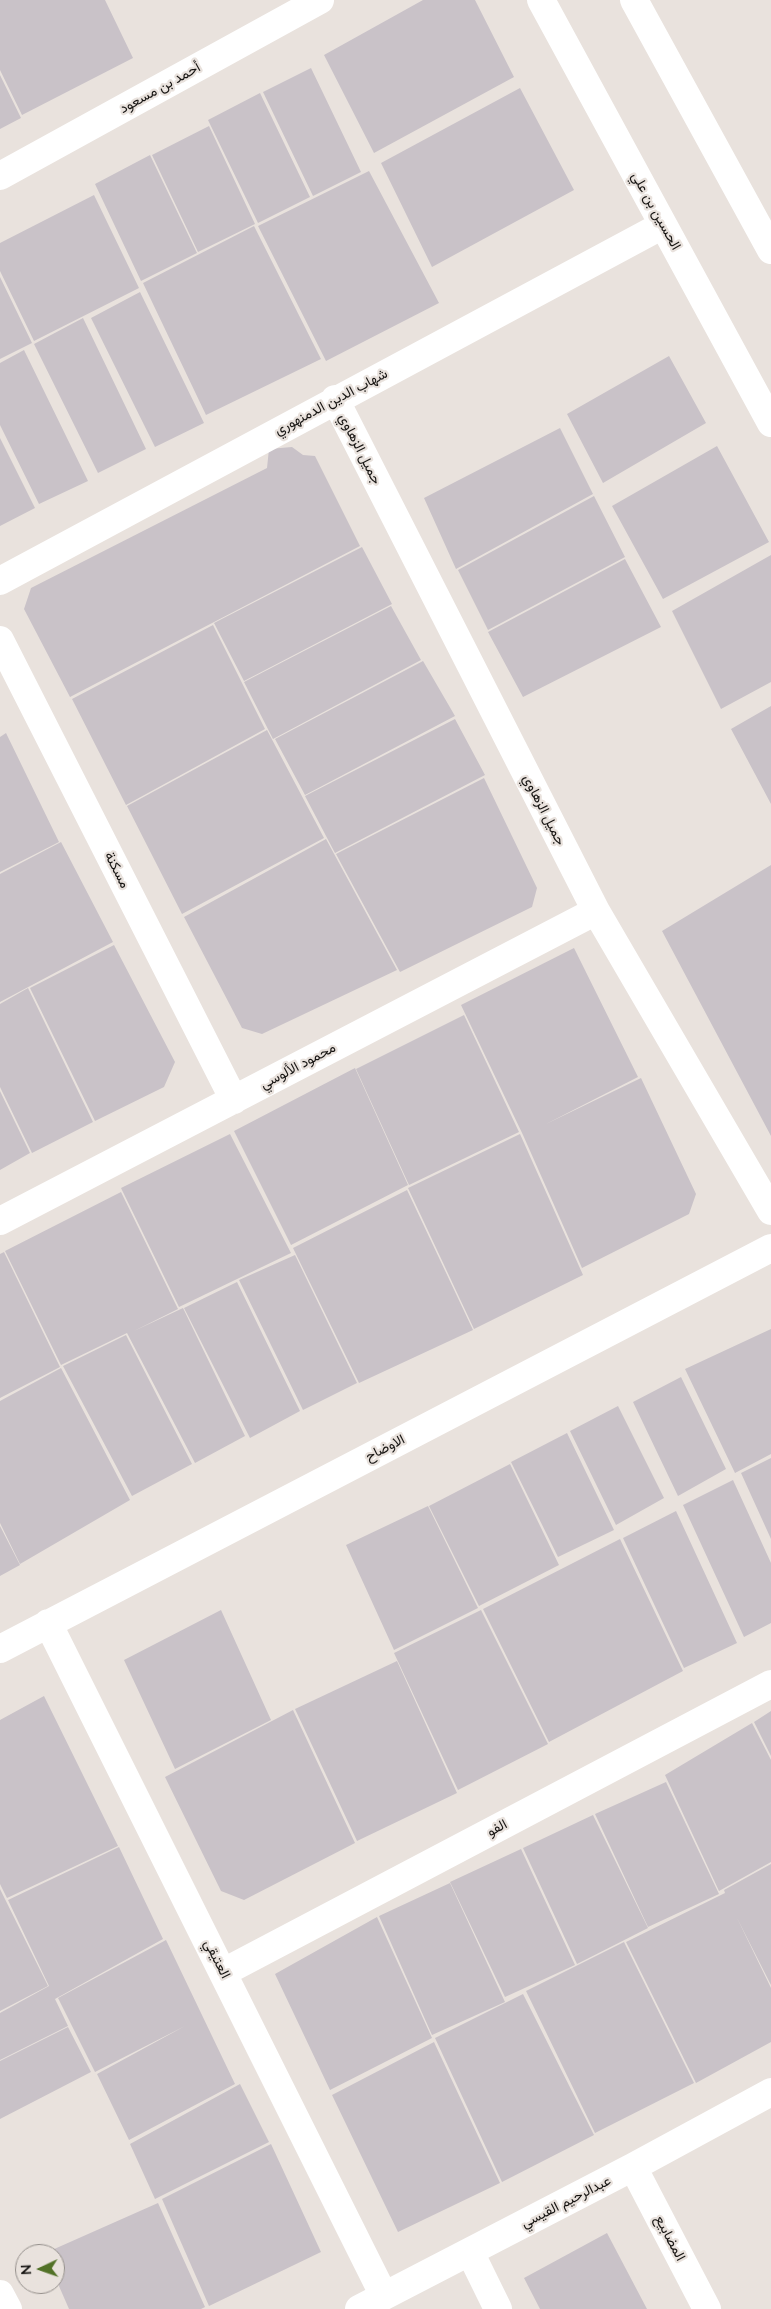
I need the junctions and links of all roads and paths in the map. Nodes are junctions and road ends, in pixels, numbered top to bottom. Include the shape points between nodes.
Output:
1 (320, 0) edge
2 (541, 0) edge
3 (634, 0) edge
4 (0, 176) edge
5 (664, 225) junction
6 (771, 250) edge
7 (335, 400) junction
8 (771, 423) edge
9 (0, 581) edge
10 (0, 640) edge
11 (596, 911) junction
12 (234, 1100) junction
13 (771, 1211) edge
14 (0, 1221) edge
15 (771, 1248) edge
16 (48, 1623) junction
17 (0, 1649) edge
18 (771, 1684) edge
19 (224, 1972) junction
20 (771, 2092) edge
21 (633, 2167) junction
22 (470, 2252) junction
23 (0, 2294) edge
24 (384, 2296) junction
25 (8, 2309) edge
26 (359, 2309) edge
27 (498, 2309) edge
28 (707, 2309) edge

1 - 4 street, أحمد بن مسعود
2 - 5 street, الحسين بن علي
3 - 6 street
5 - 7 street, شهاب الدين الدمنهوري
5 - 8 street, الحسين بن علي
7 - 9 street, شهاب الدين الدمنهوري
7 - 11 street, جميل الزهاوي
10 - 12 street, مسكنة
11 - 12 street, محمود الألوسي
11 - 13 street, جميل الزهاوي
12 - 14 street, محمود الألوسي
15 - 16 street, الاوضاح
16 - 17 street, الاوضاح
16 - 19 street, العتيقي
18 - 19 street, الفو
19 - 24 street, العتيقي
20 - 21 street, عبدالرحيم القيسي
21 - 22 street, عبدالرحيم القيسي
21 - 28 street, المضابيع
22 - 24 street, عبدالرحيم القيسي
22 - 27 street
23 - 25 street
24 - 26 street, عبدالرحيم القيسي

